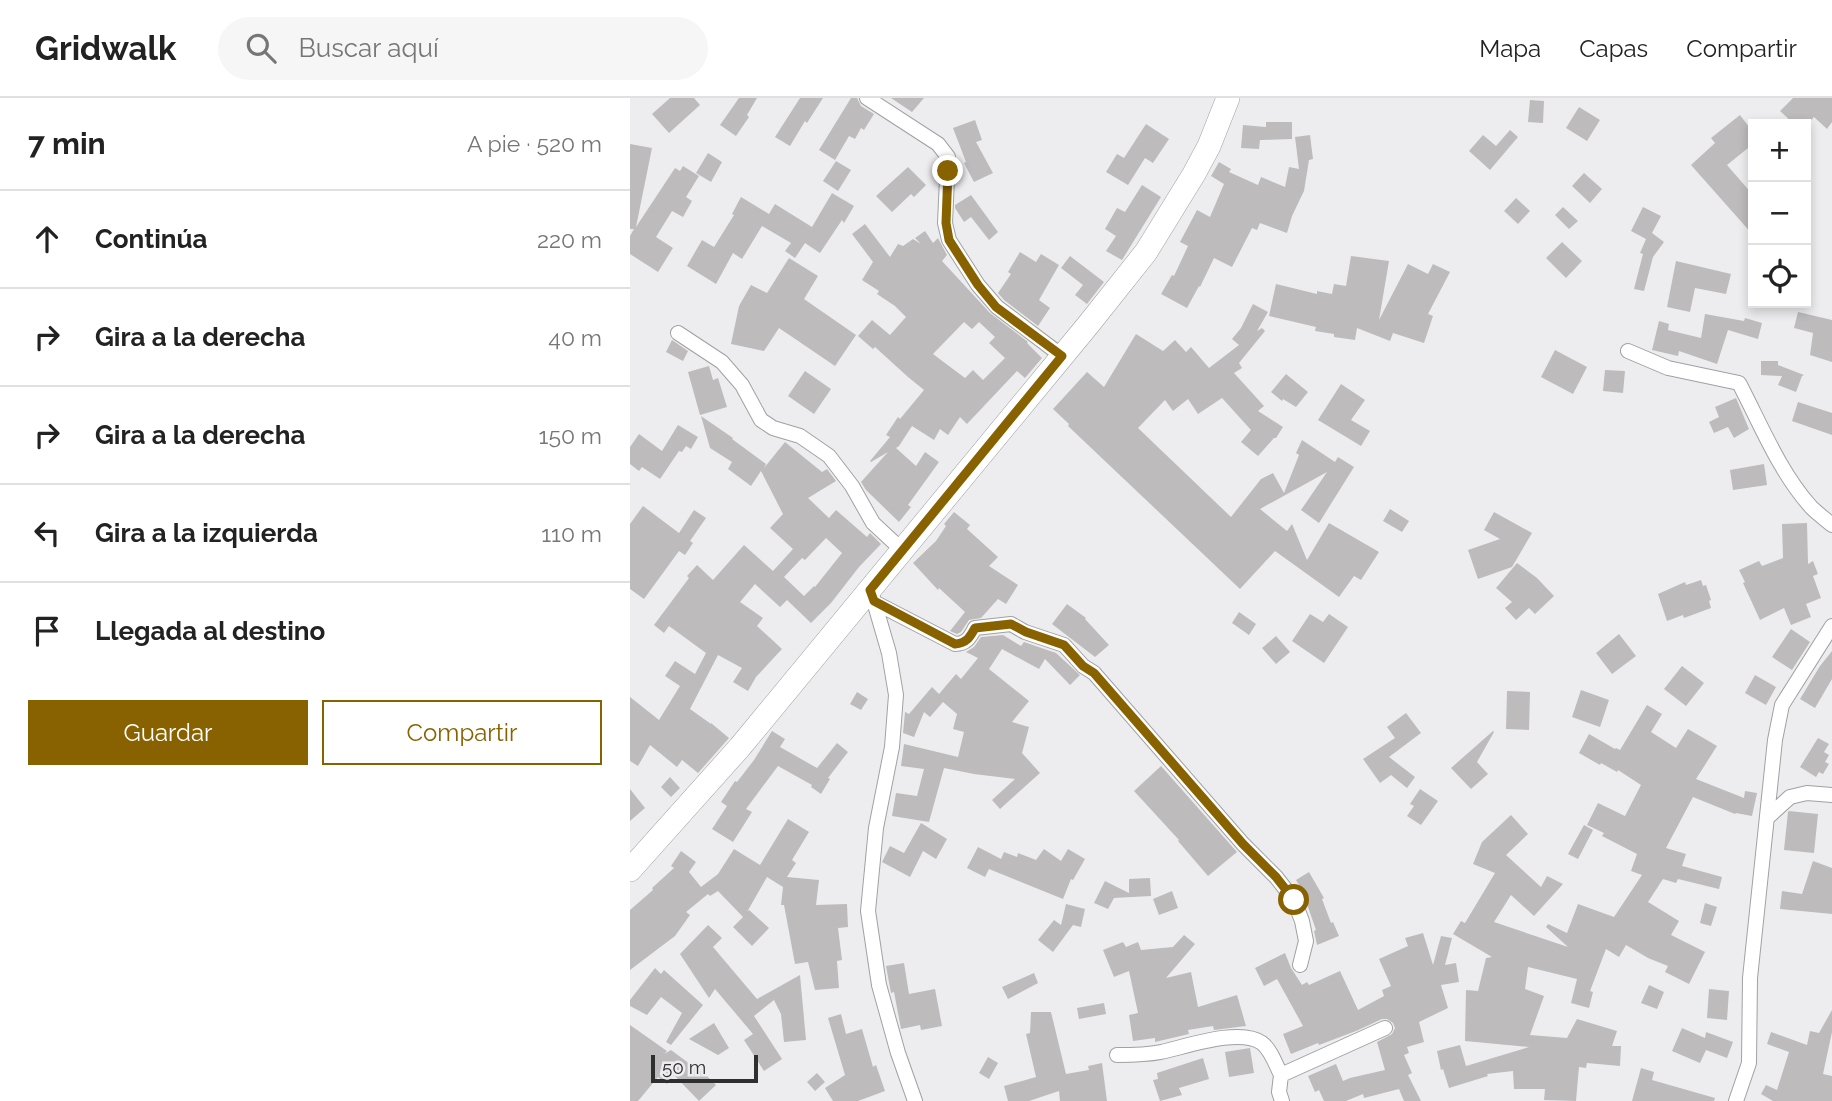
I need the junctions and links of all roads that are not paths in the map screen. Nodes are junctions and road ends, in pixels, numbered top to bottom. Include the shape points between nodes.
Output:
1 (867, 98) edge
2 (1228, 98) edge
3 (678, 333) dead end
4 (1628, 351) dead end
5 (1062, 356) junction
6 (1832, 525) edge
7 (902, 550) junction
8 (872, 596) junction
9 (1832, 626) edge
10 (1832, 796) edge
11 (1768, 817) junction
12 (630, 870) edge
13 (1300, 965) dead end
14 (1385, 1028) dead end
15 (1117, 1055) dead end
16 (1281, 1075) junction
17 (915, 1101) edge
18 (1282, 1101) edge
19 (1737, 1101) edge

1 - 5 street via 938,144 948,157 949,240 996,307
2 - 5 main road via 1209,146 1146,252
3 - 7 street via 722,362 761,420 800,436 829,456 873,523
4 - 6 street via 1668,368 1739,383 1791,479
5 - 7 main road
7 - 8 main road
8 - 12 main road
8 - 13 street via 955,644 968,640 975,628 1011,624 1064,645 1094,673 1294,900 1306,941
8 - 17 street via 896,695 868,911 879,985
9 - 11 street via 1782,705
10 - 11 street via 1807,793 1790,797
11 - 19 street via 1750,978 1749,1063
14 - 16 street
15 - 16 street via 1148,1054 1236,1036 1262,1043
16 - 18 street

